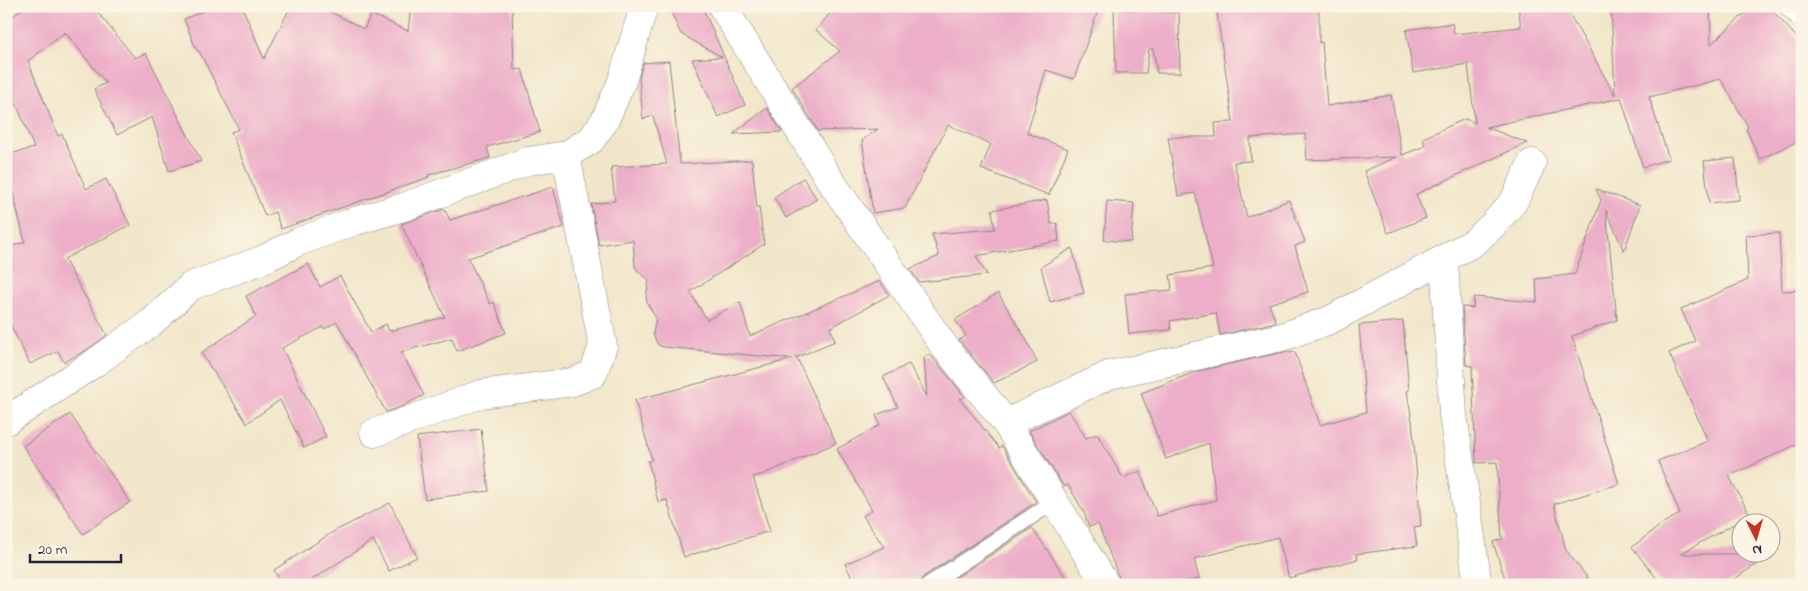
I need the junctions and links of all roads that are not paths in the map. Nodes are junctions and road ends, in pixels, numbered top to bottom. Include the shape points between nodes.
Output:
1 (644, 6) edge
2 (722, 6) edge
3 (1794, 6) edge
4 (1802, 13) edge
5 (566, 155) junction
6 (1532, 163) dead end
7 (1444, 260) junction
8 (6, 421) edge
9 (1006, 423) junction
10 (374, 433) dead end
11 (1055, 501) junction
12 (928, 585) edge
13 (1106, 585) edge
14 (1478, 585) edge

1 - 5 street via 622,81 605,120 591,140
2 - 9 street via 855,217 944,346
3 - 4 street
5 - 8 street via 528,162 404,207 355,221 191,286 144,328
5 - 10 street via 604,346 593,374 573,382 481,394
6 - 7 street via 1514,201 1493,225 1473,243
7 - 9 street via 1330,320 1282,337 1108,376
7 - 14 street via 1453,415
9 - 11 street
11 - 12 lane
11 - 13 street

